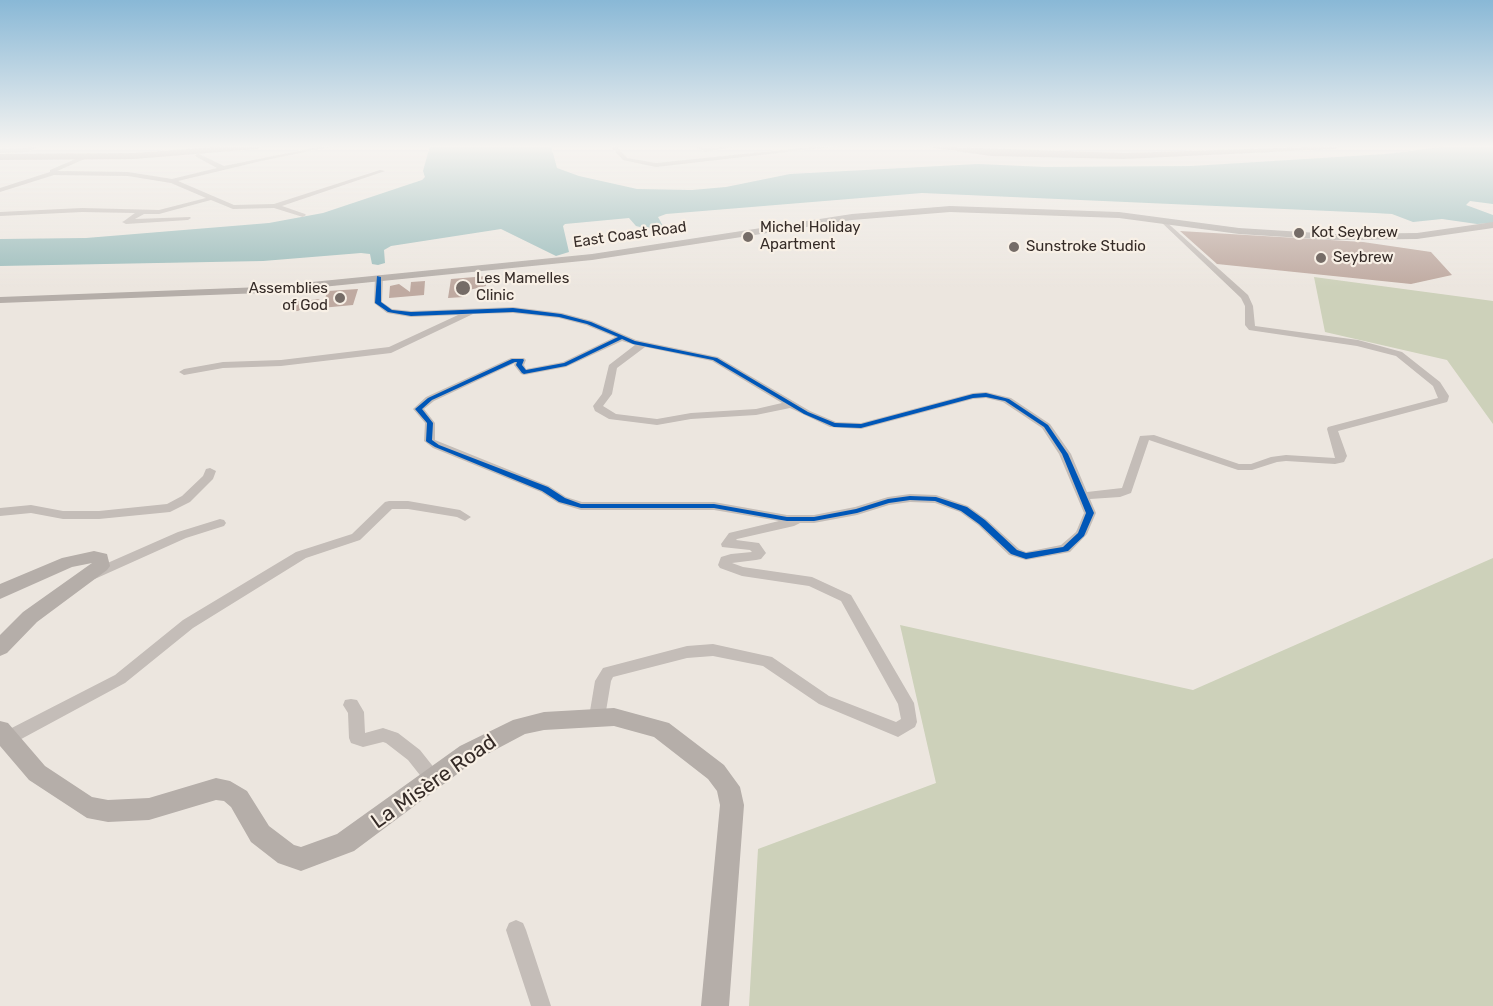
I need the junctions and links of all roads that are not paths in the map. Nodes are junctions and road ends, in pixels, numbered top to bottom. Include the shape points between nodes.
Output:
1 (200, 193) edge
2 (315, 193) edge
3 (212, 198) junction
4 (275, 206) junction
5 (142, 212) junction
6 (0, 214) edge
7 (303, 215) dead end
8 (189, 218) dead end
9 (1162, 220) junction
10 (1493, 225) edge
11 (379, 277) junction
12 (0, 300) edge
13 (476, 310) junction
14 (621, 338) junction
15 (643, 344) junction
16 (184, 372) dead end
17 (792, 404) junction
18 (210, 471) dead end
19 (1084, 496) junction
20 (0, 512) edge
21 (465, 517) dead end
22 (801, 519) junction
23 (220, 523) dead end
24 (91, 575) junction
25 (0, 591) edge
26 (0, 648) edge
27 (351, 705) dead end
28 (597, 717) junction
29 (3, 734) edge
30 (433, 779) junction
31 (516, 930) dead end
32 (541, 1006) edge
33 (715, 1006) edge

1 - 3 street
2 - 4 street
3 - 4 street via 233,207
3 - 5 street via 173,209
4 - 7 street
5 - 6 street
5 - 8 street via 126,222
9 - 10 main road, East Coast Road via 1239,231 1334,237 1417,236
9 - 11 main road, East Coast Road via 975,209 911,212 807,223 592,257
9 - 19 street via 1245,297 1252,328 1358,343 1399,354 1437,384 1443,400 1332,429 1341,456 1335,461 1286,458 1238,468 1144,438 1127,489
11 - 12 main road, East Coast Road via 225,293
11 - 13 street via 378,303 390,311 411,314
13 - 14 street via 559,315 602,327
13 - 16 street via 391,351 223,365
14 - 15 street
14 - 22 street via 566,364 524,372 519,365 521,360 514,360 430,399 418,409 430,423 429,441 581,506 714,506
15 - 17 street via 715,359
15 - 17 street via 612,367 606,394 598,406 613,417 657,422 756,412
17 - 19 street via 822,422 861,426 974,396 996,397 1016,405 1046,426 1065,454
18 - 20 street via 209,477 186,499 170,508 99,515 63,515 31,508
19 - 22 street via 1090,513 1081,534 1065,549 1026,556 1014,552 964,509 936,499 888,501 857,511
21 - 29 street via 460,513 389,505 356,537 301,555 188,624 120,679
22 - 28 street via 786,526 733,536 727,544 754,546 760,553 731,558 725,565 812,582 846,598 906,703 909,722 898,730 824,700 767,661 713,650 687,652 608,672
23 - 24 street via 182,535
24 - 25 main road via 101,566 101,558 68,562
24 - 26 main road via 30,617
27 - 30 street via 358,719 357,738 392,738 414,754
28 - 30 main road, La Misère Road via 520,726 468,753
28 - 33 main road, La Misère Road via 638,721 661,730 700,758 728,787 731,826
29 - 30 main road, La Misère Road via 37,773 87,807 139,810 198,792 230,792 260,834 287,855 301,859 345,843
31 - 32 street

